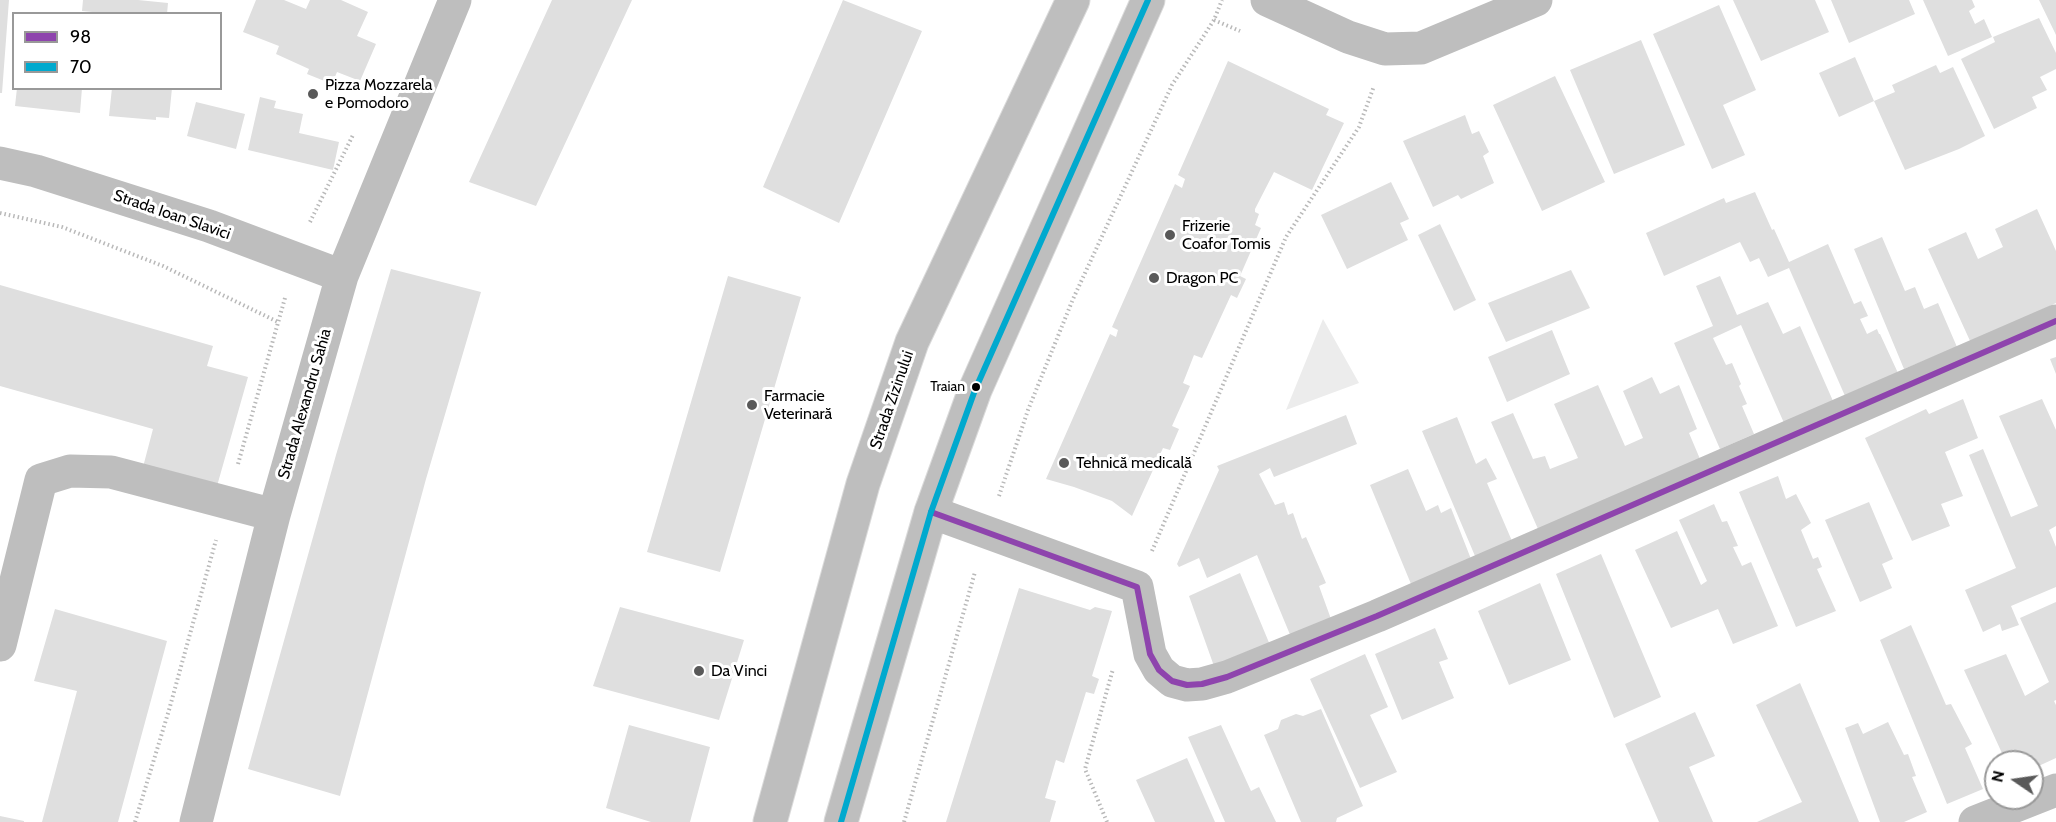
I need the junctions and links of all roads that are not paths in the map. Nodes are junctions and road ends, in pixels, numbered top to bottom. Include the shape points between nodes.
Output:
1 (455, 0) edge
2 (1073, 0) edge
3 (1148, 0) edge
4 (1267, 0) edge
5 (1536, 0) edge
6 (0, 163) edge
7 (342, 276) junction
8 (2056, 321) edge
9 (931, 512) junction
10 (274, 514) junction
11 (0, 645) edge
12 (2056, 790) edge
13 (196, 822) edge
14 (770, 822) edge
15 (841, 822) edge
16 (1975, 822) edge

1 - 7 street, Strada Alexandru Sahia
2 - 14 street, Strada Zizinului via 912,342 863,484
3 - 9 street via 975,390
4 - 5 street via 1348,37 1385,49 1421,48
6 - 7 street, Strada Ioan Slavici via 198,223
7 - 10 street, Strada Alexandru Sahia
8 - 9 street via 1377,616 1202,684 1172,681 1159,670 1150,654 1137,587
9 - 15 street
10 - 11 street via 111,472 70,471 41,480
10 - 13 street, Strada Alexandru Sahia
12 - 16 street

